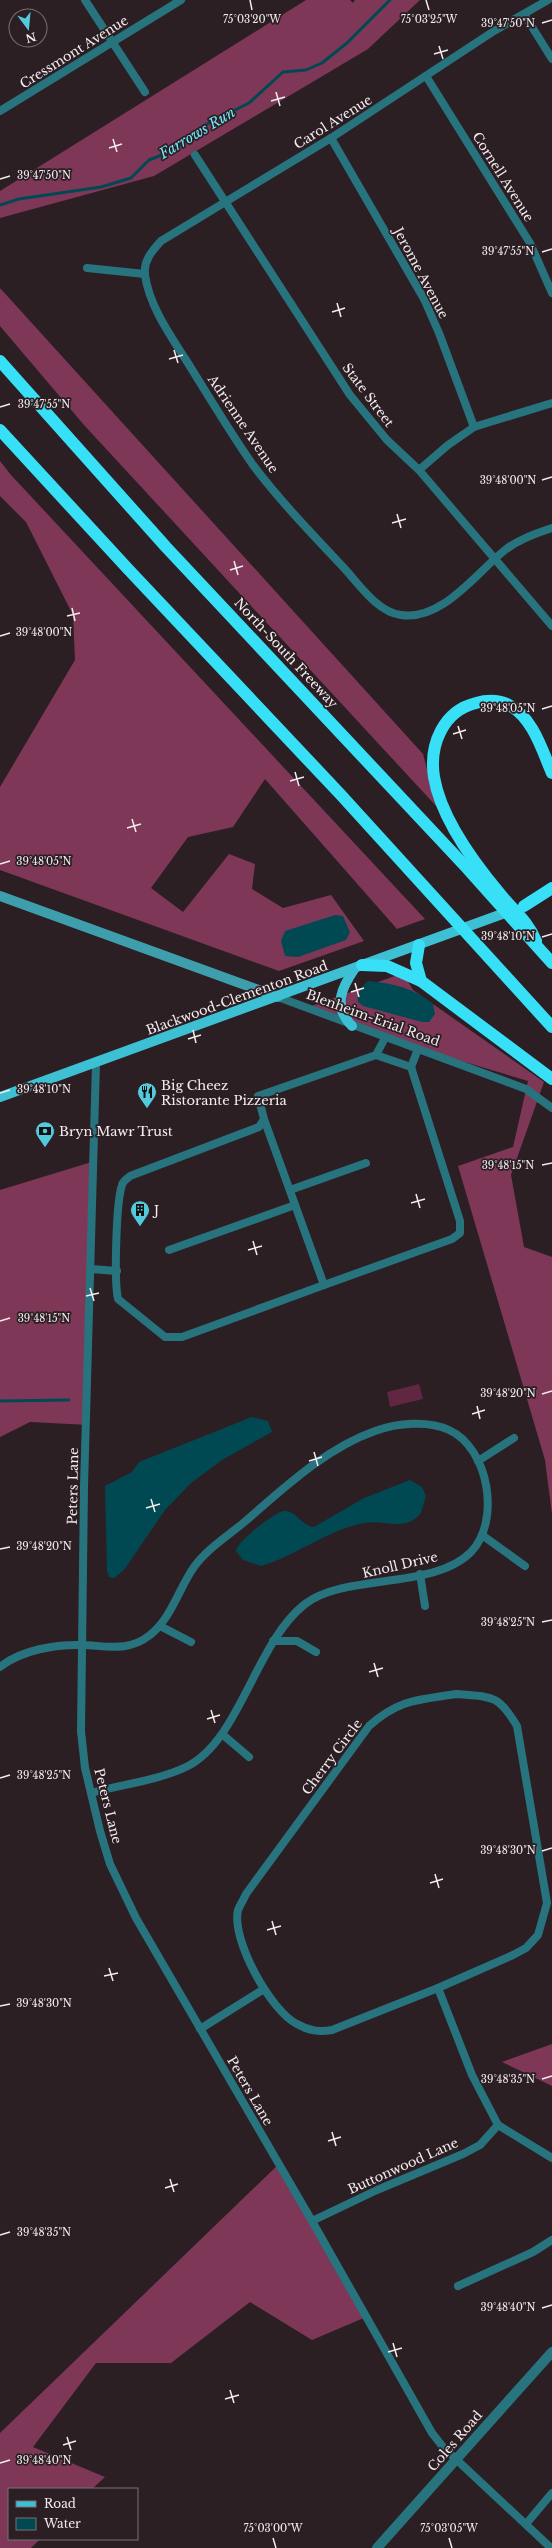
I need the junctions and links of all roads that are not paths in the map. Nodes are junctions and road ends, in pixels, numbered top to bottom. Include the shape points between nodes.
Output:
1 (85, 0) edge
2 (181, 0) edge
3 (548, 0) edge
4 (524, 14) junction
5 (111, 43) junction
6 (552, 59) edge
7 (426, 76) junction
8 (145, 92) dead end
9 (0, 111) edge
10 (331, 138) junction
11 (195, 155) dead end
12 (224, 203) junction
13 (87, 268) dead end
14 (144, 274) junction
15 (552, 293) edge
16 (0, 361) edge
17 (552, 403) edge
18 (474, 427) junction
19 (0, 430) edge
20 (419, 470) junction
21 (552, 528) edge
22 (496, 559) junction
23 (552, 626) edge
24 (552, 773) edge
25 (552, 888) edge
26 (0, 896) edge
27 (497, 896) junction
28 (552, 896) edge
29 (524, 906) junction
30 (419, 945) junction
31 (552, 963) edge
32 (359, 966) junction
33 (421, 981) junction
34 (278, 997) junction
35 (352, 1026) junction
36 (552, 1027) edge
37 (385, 1038) junction
38 (418, 1049) junction
39 (376, 1055) junction
40 (96, 1064) junction
41 (411, 1067) junction
42 (552, 1079) edge
43 (0, 1097) edge
44 (552, 1108) edge
45 (264, 1119) junction
46 (366, 1163) dead end
47 (290, 1190) junction
48 (295, 1205) junction
49 (169, 1250) dead end
50 (91, 1269) junction
51 (117, 1271) junction
52 (324, 1286) junction
53 (514, 1438) dead end
54 (478, 1460) junction
55 (482, 1535) junction
56 (525, 1566) dead end
57 (420, 1574) junction
58 (425, 1606) dead end
59 (160, 1626) junction
60 (273, 1641) junction
61 (191, 1642) dead end
62 (82, 1645) junction
63 (316, 1652) dead end
64 (0, 1667) edge
65 (222, 1734) junction
66 (249, 1757) dead end
67 (91, 1793) junction
68 (438, 1988) junction
69 (264, 1989) junction
70 (200, 2029) junction
71 (498, 2125) junction
72 (552, 2158) edge
73 (312, 2221) junction
74 (552, 2240) edge
75 (458, 2286) dead end
76 (552, 2352) edge
77 (456, 2459) junction
78 (552, 2493) edge
79 (526, 2524) junction
80 (377, 2548) edge
81 (551, 2548) edge

1 - 5 street
2 - 5 street, Cressmont Avenue
3 - 4 street, Carol Avenue
4 - 6 street
4 - 7 street, Carol Avenue
5 - 8 street
5 - 9 street, Cressmont Avenue
7 - 10 street, Carol Avenue
7 - 15 street, Cornell Avenue via 530,243
10 - 12 street, Carol Avenue
10 - 18 street, Jerome Avenue via 424,300
11 - 12 street, State Street
12 - 14 street, Carol Avenue via 161,241 146,260
12 - 20 street, State Street via 350,395 387,440
13 - 14 street
14 - 22 street, Adrienne Avenue via 150,296 178,346 254,466 381,607 398,615 418,617 439,608
16 - 27 highway, North-South Freeway via 166,547 465,866
17 - 18 street
18 - 20 street
19 - 36 highway via 341,795
20 - 22 street, State Street
21 - 22 street, Adrienne Avenue via 518,542
22 - 23 street, State Street
24 - 27 highway via 528,722 508,705 485,700 473,703 449,718 440,730 433,761 439,794 455,830
25 - 29 highway
26 - 34 main road, Blenheim-Erial Road
27 - 31 highway via 526,928 539,949
28 - 29 main road, Blackwood-Clementon Road
29 - 30 main road, Blackwood-Clementon Road
30 - 32 main road, Blackwood-Clementon Road
30 - 33 highway via 416,964
32 - 33 highway via 387,966
32 - 34 main road, Blackwood-Clementon Road
32 - 35 main road via 343,986 340,998 344,1013
33 - 42 highway
34 - 35 street, Blenheim-Erial Road
34 - 40 main road, Blackwood-Clementon Road
35 - 37 street, Blenheim-Erial Road
37 - 38 street, Blenheim-Erial Road
37 - 39 street
38 - 41 street
38 - 44 street, Blenheim-Erial Road via 438,1054 526,1089
39 - 41 street
39 - 45 street via 258,1096
40 - 43 main road, Blackwood-Clementon Road
40 - 50 street, Peters Lane
41 - 52 street via 460,1221 460,1233 452,1239
45 - 47 street
45 - 51 street via 259,1127 130,1176 122,1183 119,1196
46 - 47 street
47 - 48 street
48 - 49 street
48 - 52 street
50 - 51 street
50 - 62 street, Peters Lane
51 - 52 street via 118,1299 165,1337 171,1339
53 - 54 street
54 - 55 street, Knoll Drive via 488,1499 488,1518
54 - 59 street, Knoll Drive via 464,1441 450,1430 426,1423 377,1430 338,1448 291,1482 205,1555 195,1565
55 - 56 street
55 - 57 street, Knoll Drive via 471,1552 456,1563
57 - 58 street
57 - 60 street, Knoll Drive via 320,1596 305,1604
59 - 61 street
59 - 62 street, Knoll Drive via 149,1636 122,1647
60 - 63 street via 297,1641
60 - 65 street, Knoll Drive
62 - 64 street, Knoll Drive via 22,1654
62 - 67 street, Peters Lane via 81,1731
65 - 66 street
65 - 67 street, Knoll Drive via 187,1766
67 - 70 street, Peters Lane via 110,1864 136,1918
68 - 69 street, Cherry Circle via 332,2030 317,2032 296,2024 286,2016
68 - 69 street, Cherry Circle via 526,1948 538,1935 547,1903 517,1726 507,1708 494,1698 486,1696 456,1694 415,1700 393,1707 369,1726 246,1894 238,1910 244,1952
68 - 71 street via 472,2075
69 - 70 street
70 - 73 street, Peters Lane
71 - 72 street
71 - 73 street, Buttonwood Lane via 480,2145 463,2154
73 - 77 street, Peters Lane via 424,2420 443,2447
74 - 75 street via 533,2252
76 - 77 street, Coles Road
77 - 79 street, Peters Lane
77 - 80 street, Coles Road
78 - 79 street
79 - 81 street, Peters Lane

